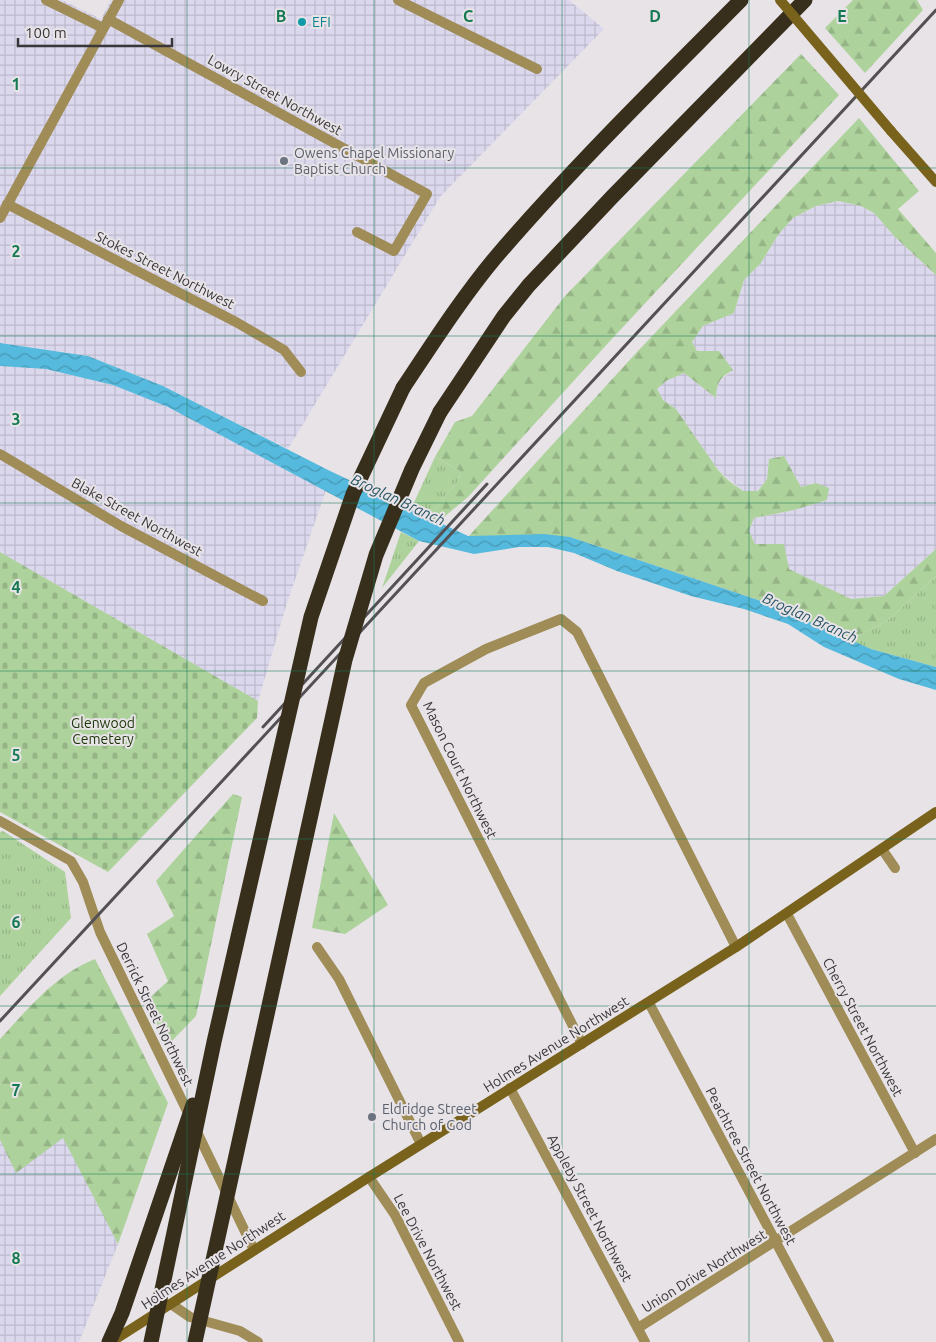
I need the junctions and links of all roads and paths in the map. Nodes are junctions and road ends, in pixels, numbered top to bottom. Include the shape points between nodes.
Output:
1 (46, 0) edge
2 (119, 0) edge
3 (398, 0) edge
4 (741, 0) edge
5 (780, 0) edge
6 (805, 0) edge
7 (106, 24) junction
8 (537, 70) dead end
9 (936, 182) edge
10 (7, 204) junction
11 (0, 218) edge
12 (357, 232) dead end
13 (301, 372) dead end
14 (0, 454) edge
15 (263, 601) dead end
16 (936, 812) edge
17 (0, 821) edge
18 (882, 849) junction
19 (896, 868) dead end
20 (787, 914) junction
21 (736, 947) junction
22 (317, 948) dead end
23 (649, 1003) junction
24 (214, 1042) junction
25 (582, 1044) junction
26 (510, 1088) junction
27 (936, 1139) edge
28 (421, 1144) junction
29 (916, 1153) junction
30 (368, 1177) junction
31 (776, 1241) junction
32 (254, 1250) junction
33 (171, 1304) junction
34 (638, 1328) junction
35 (110, 1342) edge
36 (151, 1342) edge
37 (195, 1342) edge
38 (258, 1342) edge
39 (460, 1342) edge
40 (645, 1342) edge
41 (829, 1342) edge

1 - 7 street, Lowry Street Northwest
2 - 7 street
3 - 8 street
4 - 24 highway, bridge via 496,258 449,317 404,388 353,494 311,617
5 - 9 main road, bridge
6 - 37 highway, bridge via 529,285 504,316 440,412 412,469 376,555 345,660
7 - 10 street
7 - 12 street, Lowry Street Northwest via 427,194 394,251
10 - 11 street
10 - 13 street, Stokes Street Northwest via 236,322 284,350
14 - 15 street, Blake Street Northwest via 122,526
16 - 18 main road, Holmes Avenue Northwest
17 - 32 street, Derrick Street Northwest via 71,861 83,882 100,932
18 - 19 street
18 - 20 main road, Holmes Avenue Northwest
20 - 21 main road, Holmes Avenue Northwest
20 - 29 street, Cherry Street Northwest
21 - 23 main road, Holmes Avenue Northwest
21 - 25 street, Mason Court Northwest via 571,627 561,619 486,649 424,683 411,704
22 - 28 street via 339,979
23 - 25 main road, Holmes Avenue Northwest
23 - 31 street, Peachtree Street Northwest
24 - 35 highway, bridge
24 - 36 highway, bridge
25 - 26 main road, Holmes Avenue Northwest
26 - 28 main road, Holmes Avenue Northwest
26 - 34 street, Appleby Street Northwest
27 - 29 street, Union Drive Northwest
28 - 30 main road, Holmes Avenue Northwest
29 - 31 street, Union Drive Northwest
30 - 32 main road, Holmes Avenue Northwest
30 - 39 street, Lee Drive Northwest via 395,1215
31 - 34 street, Union Drive Northwest
31 - 41 street, Peachtree Street Northwest
32 - 33 main road, Holmes Avenue Northwest
33 - 35 main road, Holmes Avenue Northwest
33 - 38 street via 190,1317 240,1330
34 - 40 street, Appleby Street Northwest

